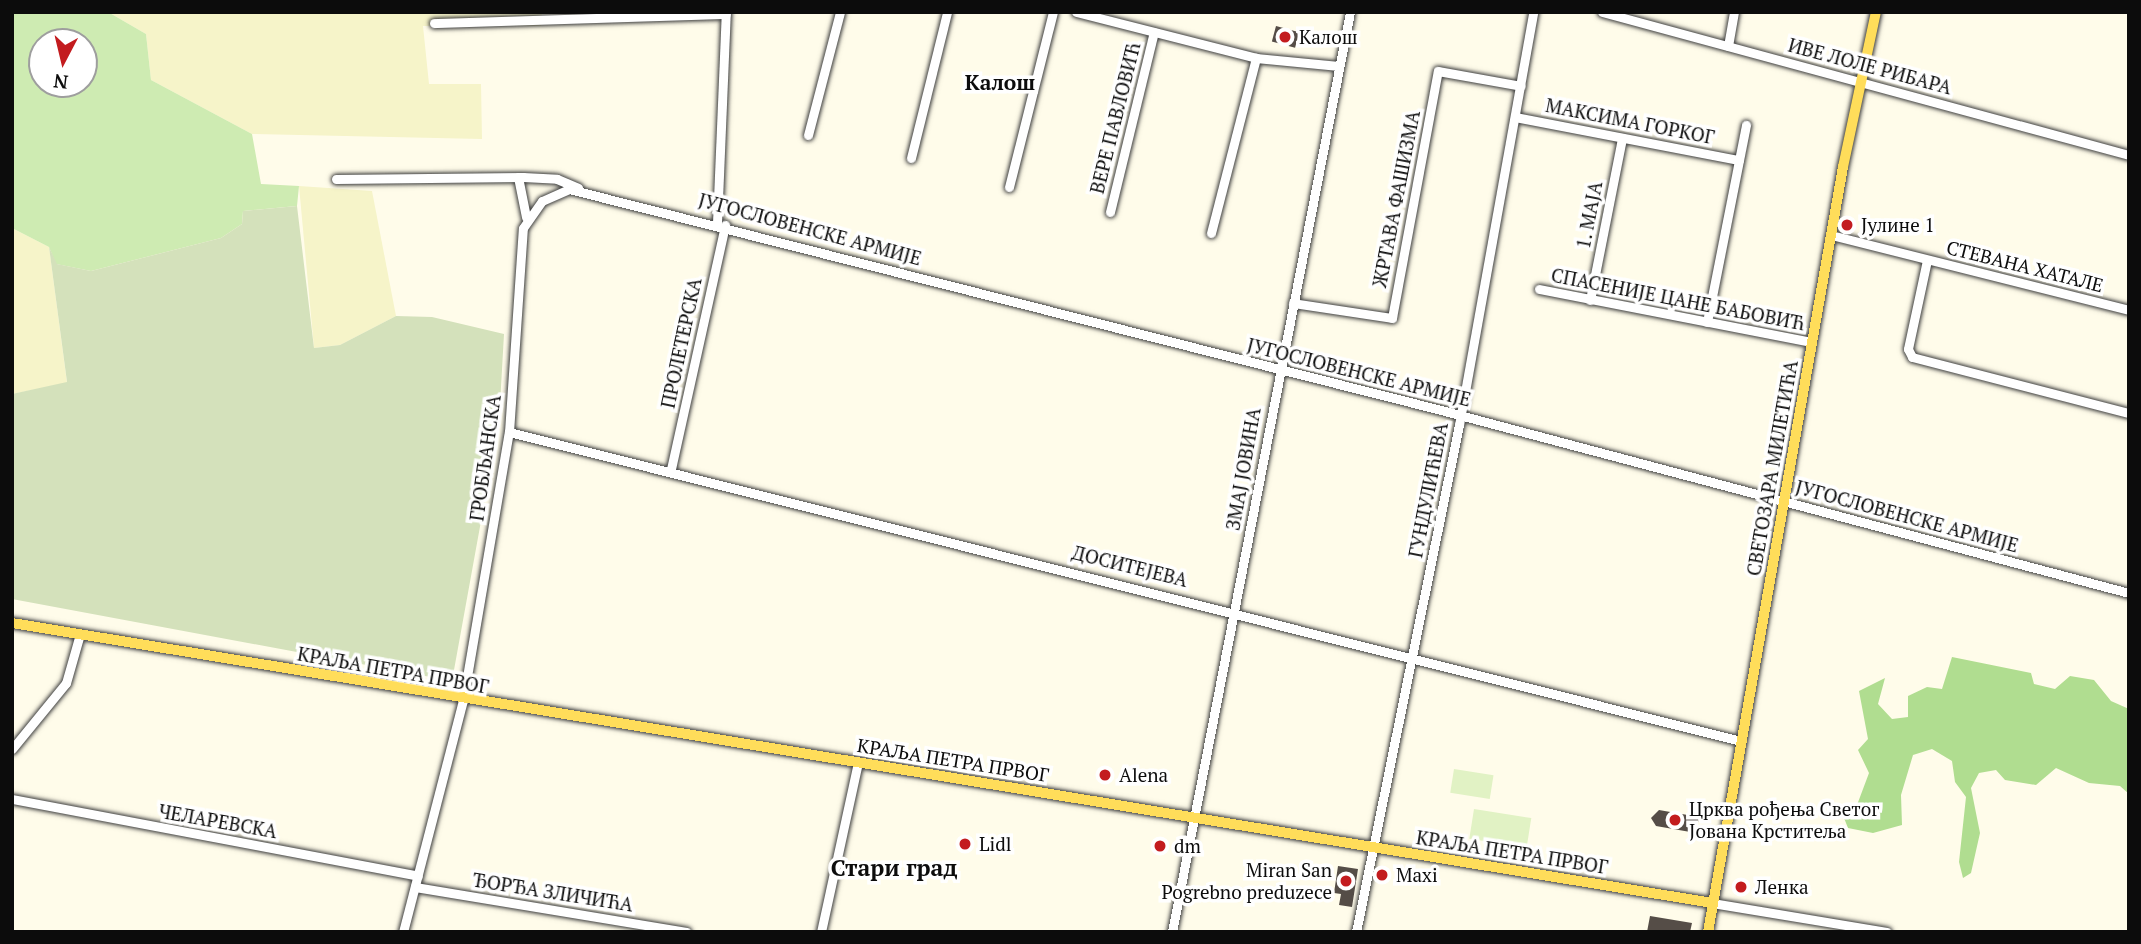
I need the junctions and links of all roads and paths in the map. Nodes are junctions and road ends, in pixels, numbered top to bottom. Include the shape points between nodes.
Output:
1 (840, 12) edge
2 (947, 12) edge
3 (1053, 12) edge
4 (1076, 12) edge
5 (1350, 12) edge
6 (1533, 12) edge
7 (1602, 12) edge
8 (1734, 12) edge
9 (1876, 12) edge
10 (726, 13) edge
11 (434, 23) dead end
12 (1154, 32) junction
13 (1728, 46) junction
14 (1256, 58) junction
15 (1339, 65) junction
16 (1862, 81) junction
17 (1521, 86) junction
18 (1515, 117) junction
19 (1746, 125) dead end
20 (808, 135) dead end
21 (1622, 138) junction
22 (2129, 155) edge
23 (911, 158) dead end
24 (1739, 160) junction
25 (518, 177) junction
26 (336, 179) dead end
27 (1009, 187) dead end
28 (579, 189) junction
29 (1110, 212) dead end
30 (526, 219) junction
31 (721, 224) junction
32 (1211, 233) dead end
33 (1831, 235) junction
34 (1927, 260) junction
35 (1539, 289) dead end
36 (1590, 300) junction
37 (1293, 303) junction
38 (2129, 310) edge
39 (1707, 323) junction
40 (1811, 342) junction
41 (1278, 370) junction
42 (2129, 414) edge
43 (1461, 415) junction
44 (509, 432) junction
45 (671, 469) junction
46 (1784, 502) junction
47 (2129, 593) edge
48 (1236, 610) junction
49 (12, 623) edge
50 (80, 634) junction
51 (1412, 656) junction
52 (463, 700) junction
53 (1741, 741) junction
54 (12, 749) edge
55 (858, 763) junction
56 (12, 799) edge
57 (1196, 818) junction
58 (1372, 847) junction
59 (418, 876) junction
60 (415, 887) junction
61 (1712, 903) junction
62 (403, 932) edge
63 (686, 932) edge
64 (821, 932) edge
65 (1172, 932) edge
66 (1356, 932) edge
67 (1708, 932) edge
68 (1887, 932) edge

1 - 20 street
2 - 23 street
3 - 27 street
4 - 12 street
5 - 15 street, ЗМАЈ ЈОВИНА
6 - 17 street, ГУНДУЛИЋЕВА
7 - 13 street, ИВЕ ЛОЛЕ РИБАРА
8 - 13 street
9 - 16 main road, СВЕТОЗАРА МИЛЕТИЋА
10 - 11 street
10 - 31 street, ПРОЛЕТЕРСКА
12 - 14 street
12 - 29 street, ВЕРЕ ПАВЛОВИЋ
13 - 16 street, ИВЕ ЛОЛЕ РИБАРА
14 - 15 street
14 - 32 street
15 - 37 street, ЗМАЈ ЈОВИНА
16 - 22 street, ИВЕ ЛОЛЕ РИБАРА
16 - 33 main road, СВЕТОЗАРА МИЛЕТИЋА
17 - 18 street, ГУНДУЛИЋЕВА
17 - 37 street, ЖРТАВА ФАШИЗМА via 1438,71 1392,318
18 - 21 street, МАКСИМА ГОРКОГ
18 - 43 street, ГУНДУЛИЋЕВА
19 - 24 street
21 - 24 street, МАКСИМА ГОРКОГ
21 - 36 street, 1. МАЈА
24 - 39 street
25 - 26 street, ЈУГОСЛОВЕНСКЕ АРМИЈЕ
25 - 28 street, ЈУГОСЛОВЕНСКЕ АРМИЈЕ via 557,179
25 - 30 street
28 - 30 street via 542,201
28 - 31 street, ЈУГОСЛОВЕНСКЕ АРМИЈЕ
30 - 44 street, ГРОБЉАНСКА
31 - 41 street, ЈУГОСЛОВЕНСКЕ АРМИЈЕ
31 - 45 street, ПРОЛЕТЕРСКА
33 - 34 street, СТЕВАНА ХАТАЛЕ
33 - 40 main road, СВЕТОЗАРА МИЛЕТИЋА
34 - 38 street, СТЕВАНА ХАТАЛЕ
34 - 42 street via 1908,349 1912,357
35 - 36 street, СПАСЕНИЈЕ ЦАНЕ БАБОВИЋ
36 - 39 street, СПАСЕНИЈЕ ЦАНЕ БАБОВИЋ
37 - 41 street, ЗМАЈ ЈОВИНА
39 - 40 street, СПАСЕНИЈЕ ЦАНЕ БАБОВИЋ
40 - 46 main road, СВЕТОЗАРА МИЛЕТИЋА
41 - 43 street, ЈУГОСЛОВЕНСКЕ АРМИЈЕ
41 - 48 street, ЗМАЈ ЈОВИНА
43 - 46 street, ЈУГОСЛОВЕНСКЕ АРМИЈЕ
43 - 51 street, ГУНДУЛИЋЕВА
44 - 45 street, ДОСИТЕЈЕВА
44 - 52 street, ГРОБЉАНСКА
45 - 48 street, ДОСИТЕЈЕВА
46 - 47 street, ЈУГОСЛОВЕНСКЕ АРМИЈЕ
46 - 53 main road, СВЕТОЗАРА МИЛЕТИЋА
48 - 51 street, ДОСИТЕЈЕВА
48 - 57 street, ЗМАЈ ЈОВИНА
49 - 50 main road, КРАЉА ПЕТРА ПРВОГ
50 - 52 main road, КРАЉА ПЕТРА ПРВОГ
50 - 54 street via 66,683
51 - 53 street, ДОСИТЕЈЕВА
51 - 58 street, ГУНДУЛИЋЕВА
52 - 55 main road, КРАЉА ПЕТРА ПРВОГ
52 - 59 street, ГРОБЉАНСКА
53 - 61 main road, СВЕТОЗАРА МИЛЕТИЋА
55 - 57 main road, КРАЉА ПЕТРА ПРВОГ
55 - 64 street
56 - 59 street, ЧЕЛАРЕВСКА
57 - 58 main road, КРАЉА ПЕТРА ПРВОГ
57 - 65 street, ЗМАЈ ЈОВИНА
58 - 61 main road, КРАЉА ПЕТРА ПРВОГ
58 - 66 street, ГУНДУЛИЋЕВА
59 - 60 street, ГРОБЉАНСКА
60 - 62 street, ГРОБЉАНСКА
60 - 63 street, ЂОРЂА ЗЛИЧИЋА
61 - 67 main road, СВЕТОЗАРА МИЛЕТИЋА
61 - 68 street, КРАЉА ПЕТРА ПРВОГ

